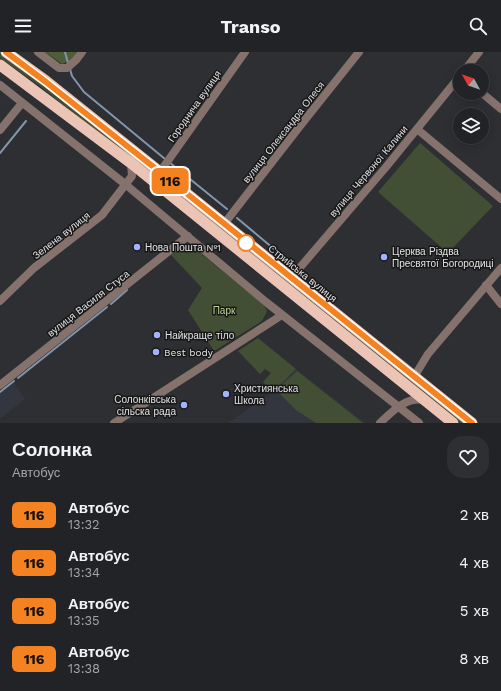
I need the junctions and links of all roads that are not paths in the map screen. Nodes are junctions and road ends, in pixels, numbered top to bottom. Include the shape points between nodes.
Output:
1 (6, 52) edge
2 (38, 52) edge
3 (82, 52) edge
4 (245, 52) edge
5 (359, 52) edge
6 (479, 52) edge
7 (470, 64) edge
8 (0, 65) edge
9 (0, 85) edge
10 (453, 85) edge
11 (489, 99) edge
12 (22, 103) junction
13 (501, 109) edge
14 (417, 129) junction
15 (0, 130) edge
16 (131, 163) junction
17 (165, 166) junction
18 (148, 177) junction
19 (127, 182) junction
20 (501, 199) edge
21 (224, 224) junction
22 (188, 236) junction
23 (501, 268) edge
24 (290, 278) junction
25 (486, 285) junction
26 (0, 301) edge
27 (501, 304) edge
28 (282, 315) junction
29 (414, 377) junction
30 (405, 384) junction
31 (0, 385) edge
32 (409, 400) junction
33 (424, 400) junction
34 (398, 406) junction
35 (114, 423) edge
36 (380, 423) edge
37 (419, 423) edge
38 (453, 423) edge
39 (472, 423) edge

1 - 17 highway, Стрийська вулиця
2 - 3 street via 59,68 68,68
4 - 17 street, Городнича вулиця
5 - 21 street, вулиця Олександра Олеся
6 - 7 street
8 - 16 highway
9 - 12 street
10 - 14 street, вулиця Червоної Калини
11 - 13 street
12 - 15 street
12 - 19 street
14 - 20 street
14 - 24 street, вулиця Червоної Калини
16 - 18 highway
16 - 19 street, Зелена вулиця via 132,173
17 - 21 highway, Стрийська вулиця
18 - 19 street via 138,176
18 - 30 highway
19 - 22 street
19 - 26 street, Зелена вулиця via 102,215 34,268
21 - 24 highway, Стрийська вулиця
22 - 28 street
22 - 31 street, вулиця Василя Стуса
23 - 25 street
24 - 29 highway, Стрийська вулиця
25 - 27 street
25 - 29 street via 428,354
28 - 34 street
28 - 35 street
29 - 39 highway, Стрийська вулиця
30 - 32 street via 410,391
30 - 33 highway
32 - 33 street
32 - 34 street
33 - 38 highway
34 - 36 street
34 - 37 street

